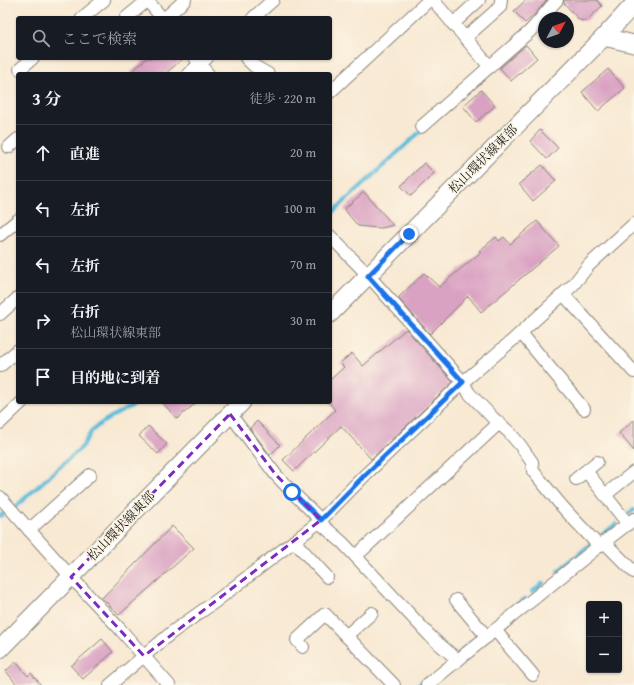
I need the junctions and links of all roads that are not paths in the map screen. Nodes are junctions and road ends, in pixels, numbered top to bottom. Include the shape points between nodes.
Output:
1 (104, 0) edge
2 (148, 0) edge
3 (185, 0) edge
4 (273, 0) edge
5 (429, 0) edge
6 (433, 0) edge
7 (479, 0) edge
8 (501, 0) edge
9 (557, 0) edge
10 (634, 4) edge
11 (84, 16) edge
12 (128, 16) edge
13 (162, 16) edge
14 (166, 16) edge
15 (255, 16) edge
16 (453, 24) junction
17 (604, 37) junction
18 (465, 38) junction
19 (634, 44) edge
20 (31, 60) edge
21 (201, 60) edge
22 (248, 60) edge
23 (490, 67) junction
24 (20, 69) dead end
25 (190, 72) edge
26 (207, 72) edge
27 (264, 72) edge
28 (332, 90) edge
29 (421, 127) dead end
30 (16, 223) edge
31 (634, 224) edge
32 (0, 235) edge
33 (332, 238) edge
34 (368, 276) junction
35 (563, 294) junction
36 (16, 300) edge
37 (332, 312) edge
38 (0, 314) edge
39 (521, 333) junction
40 (16, 352) edge
41 (0, 366) edge
42 (633, 377) edge
43 (463, 382) junction
44 (20, 404) edge
45 (240, 404) edge
46 (584, 410) dead end
47 (230, 414) junction
48 (498, 422) junction
49 (0, 423) edge
50 (597, 462) dead end
51 (634, 472) edge
52 (90, 475) dead end
53 (605, 495) junction
54 (0, 497) edge
55 (320, 521) junction
56 (631, 521) edge
57 (29, 530) junction
58 (294, 541) junction
59 (601, 544) junction
60 (356, 556) junction
61 (634, 572) edge
62 (71, 577) junction
63 (326, 577) dead end
64 (456, 600) dead end
65 (372, 613) dead end
66 (491, 634) junction
67 (346, 636) junction
68 (303, 647) dead end
69 (0, 649) edge
70 (144, 656) junction
71 (458, 660) junction
72 (533, 675) dead end
73 (110, 685) edge
74 (169, 685) edge
75 (394, 685) edge
76 (427, 685) edge

1 - 11 street
2 - 12 street
2 - 13 street
3 - 14 street
4 - 15 street
5 - 28 street
6 - 16 street
7 - 16 street
8 - 18 street via 500,8
9 - 23 street via 539,22
10 - 17 street, 松山環状線東部
16 - 18 street
17 - 19 street
17 - 34 street, 松山環状線東部
18 - 23 street
20 - 24 street
21 - 25 street
21 - 26 street
22 - 27 street
23 - 29 street
30 - 32 street
31 - 35 street via 589,265
33 - 34 street
34 - 37 street, 松山環状線東部
34 - 43 street
35 - 39 street
35 - 42 street
36 - 38 street
39 - 43 street
39 - 46 street
40 - 41 street
43 - 48 street via 469,393
43 - 55 street
44 - 49 street
45 - 47 street, 松山環状線東部
47 - 55 street via 276,475
47 - 62 street, 松山環状線東部
48 - 59 street via 520,445 532,462 533,471 560,504
48 - 60 street
50 - 53 street via 581,475
51 - 53 street
52 - 57 street
53 - 56 street
54 - 57 street
55 - 58 street
55 - 60 street
56 - 59 street
57 - 62 street
58 - 63 street
58 - 70 street
59 - 61 street
59 - 66 street
60 - 71 street via 432,638
62 - 69 street, 松山環状線東部
62 - 70 street
64 - 66 street
65 - 67 street
66 - 71 street
66 - 72 street
67 - 68 street via 325,614 297,640
67 - 75 street
70 - 73 street
70 - 74 street
71 - 76 street

